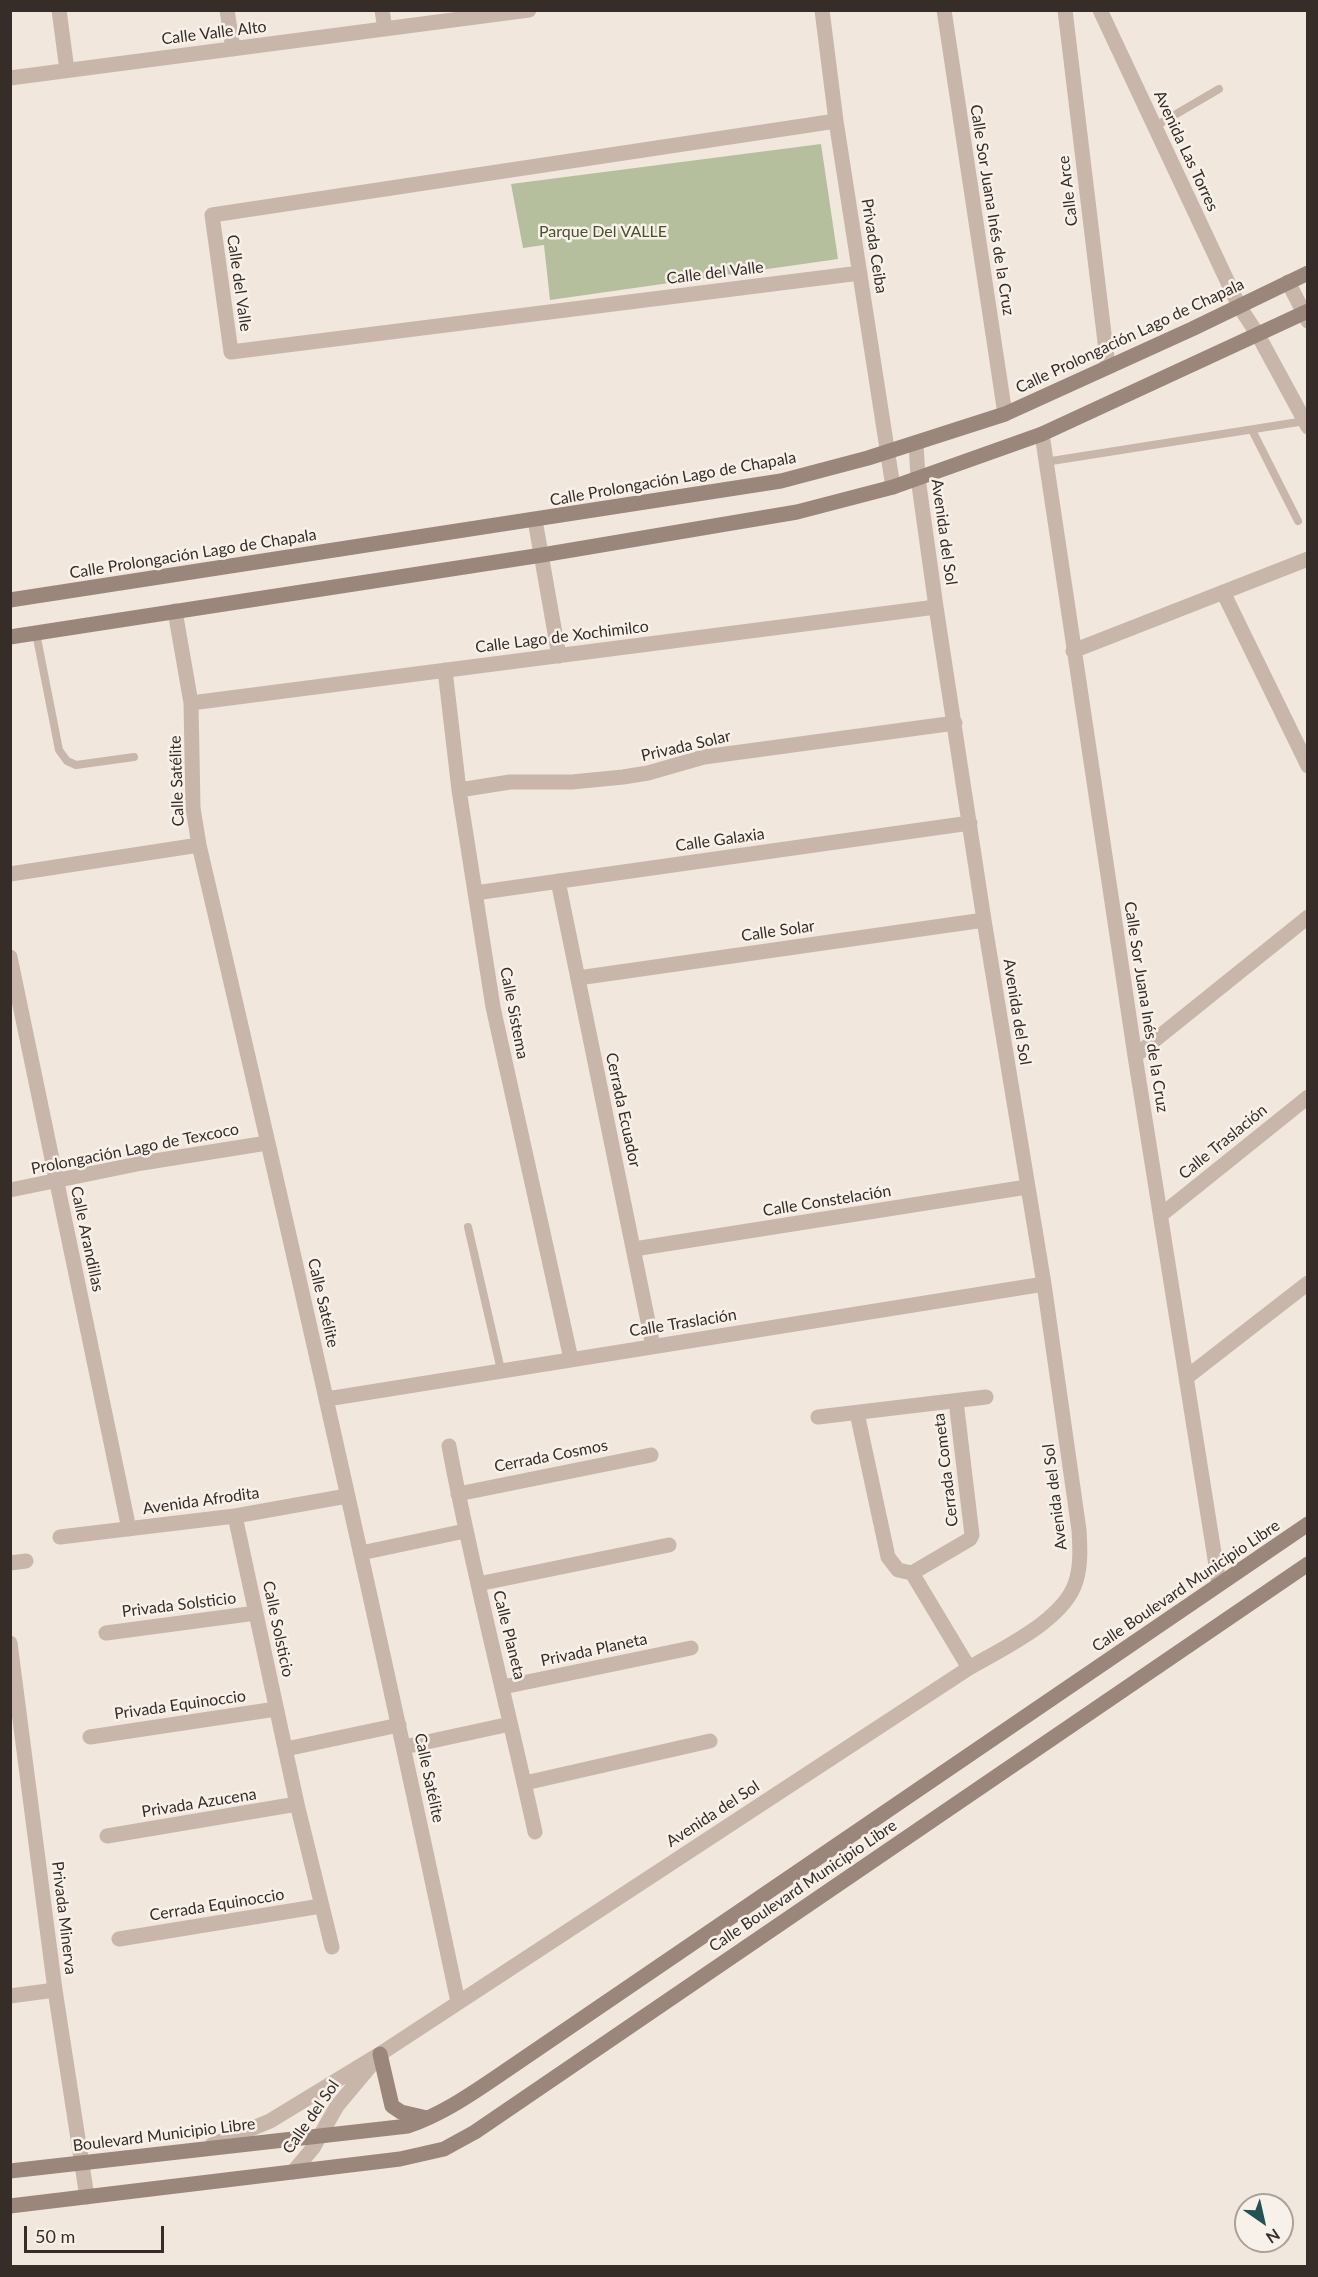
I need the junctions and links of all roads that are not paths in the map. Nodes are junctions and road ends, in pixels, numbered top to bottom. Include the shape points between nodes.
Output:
1 (59, 10) edge
2 (227, 10) edge
3 (382, 10) edge
4 (529, 10) edge
5 (822, 10) edge
6 (944, 10) edge
7 (1065, 10) edge
8 (1100, 10) edge
9 (385, 29) junction
10 (233, 49) junction
11 (67, 70) junction
12 (10, 78) edge
13 (1219, 89) dead end
14 (836, 121) junction
15 (1154, 127) junction
16 (860, 273) junction
17 (1308, 273) edge
18 (1288, 282) junction
19 (1239, 306) junction
20 (1306, 315) edge
21 (1258, 335) junction
22 (1108, 367) junction
23 (1005, 414) junction
24 (1306, 424) edge
25 (1252, 430) junction
26 (1042, 434) junction
27 (916, 443) junction
28 (888, 452) junction
29 (1045, 462) junction
30 (918, 478) junction
31 (893, 487) junction
32 (535, 520) junction
33 (1298, 521) dead end
34 (542, 555) junction
35 (1308, 559) edge
36 (1223, 592) junction
37 (10, 600) edge
38 (936, 607) junction
39 (175, 611) junction
40 (36, 633) junction
41 (10, 637) edge
42 (1073, 651) junction
43 (559, 656) junction
44 (445, 670) junction
45 (191, 703) junction
46 (955, 723) junction
47 (134, 757) dead end
48 (1308, 766) edge
49 (459, 790) junction
50 (970, 823) junction
51 (199, 845) junction
52 (10, 874) edge
53 (558, 881) junction
54 (475, 893) junction
55 (1308, 917) edge
56 (984, 920) junction
57 (10, 957) edge
58 (578, 978) junction
59 (1135, 1056) junction
60 (1308, 1097) edge
61 (267, 1143) junction
62 (57, 1182) junction
63 (1027, 1187) junction
64 (10, 1190) edge
65 (1161, 1215) junction
66 (468, 1227) dead end
67 (633, 1250) junction
68 (1308, 1283) edge
69 (1044, 1284) junction
70 (653, 1346) junction
71 (571, 1359) junction
72 (501, 1370) junction
73 (1187, 1377) junction
74 (986, 1397) dead end
75 (327, 1398) junction
76 (956, 1401) junction
77 (857, 1413) junction
78 (818, 1417) dead end
79 (448, 1446) dead end
80 (651, 1455) dead end
81 (458, 1494) junction
82 (346, 1496) junction
83 (235, 1516) junction
84 (1308, 1524) edge
85 (129, 1529) junction
86 (465, 1531) junction
87 (60, 1537) dead end
88 (669, 1545) dead end
89 (361, 1553) junction
90 (26, 1561) dead end
91 (10, 1563) edge
92 (1308, 1564) edge
93 (912, 1574) junction
94 (478, 1584) junction
95 (1219, 1584) junction
96 (256, 1613) junction
97 (106, 1633) dead end
98 (10, 1643) edge
99 (691, 1648) dead end
100 (969, 1668) junction
101 (503, 1687) junction
102 (276, 1709) junction
103 (510, 1724) junction
104 (399, 1725) junction
105 (16, 1732) edge
106 (90, 1737) dead end
107 (710, 1741) dead end
108 (404, 1747) junction
109 (286, 1749) junction
110 (525, 1783) junction
111 (297, 1804) junction
112 (535, 1832) dead end
113 (107, 1836) dead end
114 (321, 1906) junction
115 (119, 1939) dead end
116 (332, 1947) dead end
117 (55, 1990) junction
118 (10, 1996) edge
119 (458, 2002) junction
120 (380, 2054) junction
121 (430, 2118) junction
122 (321, 2135) junction
123 (201, 2149) junction
124 (81, 2163) junction
125 (10, 2171) edge
126 (293, 2172) junction
127 (87, 2197) junction
128 (10, 2206) edge

1 - 11 street
2 - 10 street
3 - 9 street
4 - 9 street, Calle Valle Alto
5 - 14 street, Privada Ceiba
6 - 23 street, Calle Sor Juana Inés de la Cruz
7 - 22 street, Calle Arce
8 - 15 street, Avenida Las Torres
9 - 10 street, Calle Valle Alto
10 - 11 street, Calle Valle Alto
11 - 12 street, Calle Valle Alto
13 - 15 lane
14 - 16 street, Privada Ceiba
14 - 16 street, Calle del Valle via 212,215 231,352
15 - 19 street, Avenida Las Torres
16 - 28 street, Privada Ceiba
17 - 18 main road, Calle Prolongación Lago de Chapala
18 - 19 main road, Calle Prolongación Lago de Chapala
18 - 20 street
19 - 21 street, Avenida Las Torres
19 - 22 main road, Calle Prolongación Lago de Chapala
20 - 21 main road
21 - 24 street, Avenida Las Torres
21 - 26 main road
22 - 23 main road, Calle Prolongación Lago de Chapala
23 - 27 main road, Calle Prolongación Lago de Chapala
24 - 25 lane
25 - 29 lane
25 - 33 lane
26 - 29 street, Calle Sor Juana Inés de la Cruz
26 - 30 main road
27 - 28 main road, Calle Prolongación Lago de Chapala
27 - 30 street, Avenida del Sol
28 - 31 street, Privada Ceiba
28 - 32 main road, Calle Prolongación Lago de Chapala via 781,481
29 - 42 street, Calle Sor Juana Inés de la Cruz
30 - 31 main road
30 - 38 street, Avenida del Sol
31 - 34 main road via 797,512
32 - 34 street
32 - 37 main road, Calle Prolongación Lago de Chapala
34 - 39 main road
34 - 43 street
35 - 36 street
36 - 42 street
36 - 48 street
38 - 43 street, Calle Lago de Xochimilco
38 - 46 street, Avenida del Sol
39 - 40 main road
39 - 45 street, Calle Satélite
40 - 41 main road
40 - 47 lane via 59,750 67,761 76,765
42 - 59 street, Calle Sor Juana Inés de la Cruz
43 - 44 street, Calle Lago de Xochimilco
44 - 45 street, Calle Lago de Xochimilco
44 - 49 street, Calle Sistema
45 - 51 street, Calle Satélite via 193,808
46 - 49 street, Privada Solar via 704,756 623,777 510,782
46 - 50 street, Avenida del Sol
49 - 54 street, Calle Sistema
50 - 53 street, Calle Galaxia
50 - 56 street, Avenida del Sol
51 - 52 street
51 - 61 street, Calle Satélite
53 - 54 street, Calle Galaxia
53 - 58 street, Cerrada Ecuador
54 - 71 street, Calle Sistema via 493,1007
55 - 59 street
56 - 58 street, Calle Solar
56 - 63 street, Avenida del Sol
57 - 62 street, Calle Arandillas
58 - 67 street, Cerrada Ecuador
59 - 65 street, Calle Sor Juana Inés de la Cruz
60 - 65 street, Calle Traslación
61 - 62 street, Prolongación Lago de Texcoco via 142,1163
61 - 75 street, Calle Satélite
62 - 64 street, Prolongación Lago de Texcoco
62 - 85 street, Calle Arandillas
63 - 67 street, Calle Constelación
63 - 69 street, Avenida del Sol
65 - 73 street, Calle Sor Juana Inés de la Cruz
66 - 72 lane
67 - 70 street, Cerrada Ecuador
68 - 73 street
69 - 70 street, Calle Traslación
69 - 100 street, Avenida del Sol via 1079,1530 1076,1583 1049,1617
70 - 71 street, Calle Traslación
71 - 72 street, Calle Traslación
72 - 75 street, Calle Traslación
73 - 95 street, Calle Sor Juana Inés de la Cruz
74 - 76 street, Cerrada Cometa
75 - 82 street, Calle Satélite
76 - 77 street, Cerrada Cometa
76 - 93 street, Cerrada Cometa via 972,1535
77 - 78 street, Cerrada Cometa
77 - 93 street via 888,1557 898,1570
79 - 81 street, Calle Planeta
80 - 81 street, Cerrada Cosmos
81 - 86 street, Calle Planeta
82 - 83 street, Avenida Afrodita
82 - 89 street, Calle Satélite
83 - 85 street, Avenida Afrodita
83 - 96 street, Calle Solsticio
84 - 95 main road, Calle Boulevard Municipio Libre
85 - 87 street, Avenida Afrodita
86 - 89 street
86 - 94 street, Calle Planeta
88 - 94 street
89 - 104 street, Calle Satélite
90 - 91 street
92 - 126 main road, Calle Boulevard Municipio Libre via 475,2132 444,2149 400,2159
93 - 100 street
94 - 101 street, Calle Planeta
95 - 121 main road, Calle Boulevard Municipio Libre via 495,2078
96 - 97 street, Privada Solsticio
96 - 102 street, Calle Solsticio
98 - 105 street, Privada Minerva
99 - 101 street, Privada Planeta
100 - 119 street, Avenida del Sol
101 - 103 street, Calle Planeta
102 - 106 street, Privada Equinoccio
102 - 109 street, Calle Solsticio
103 - 108 street
103 - 110 street, Calle Planeta
104 - 108 street, Calle Satélite
104 - 109 street
105 - 117 street, Privada Minerva
107 - 110 street
108 - 119 street, Calle Satélite
109 - 111 street, Calle Solsticio
110 - 112 street, Calle Planeta
111 - 113 street, Privada Azucena
111 - 114 street, Calle Solsticio
114 - 115 street, Cerrada Equinoccio
114 - 116 street, Calle Solsticio
117 - 118 street
117 - 124 street, Privada Minerva
119 - 120 street, Avenida del Sol
120 - 121 main road via 392,2106 401,2112
120 - 122 street, Calle del Sol via 337,2106
120 - 123 street, Avenida del Sol via 270,2121
121 - 122 main road, Calle Boulevard Municipio Libre via 408,2126
122 - 123 main road, Boulevard Municipio Libre
122 - 126 street, Calle del Sol
123 - 124 main road, Boulevard Municipio Libre
124 - 125 main road, Boulevard Municipio Libre
124 - 127 street, Privada Minerva
126 - 127 main road
127 - 128 main road

